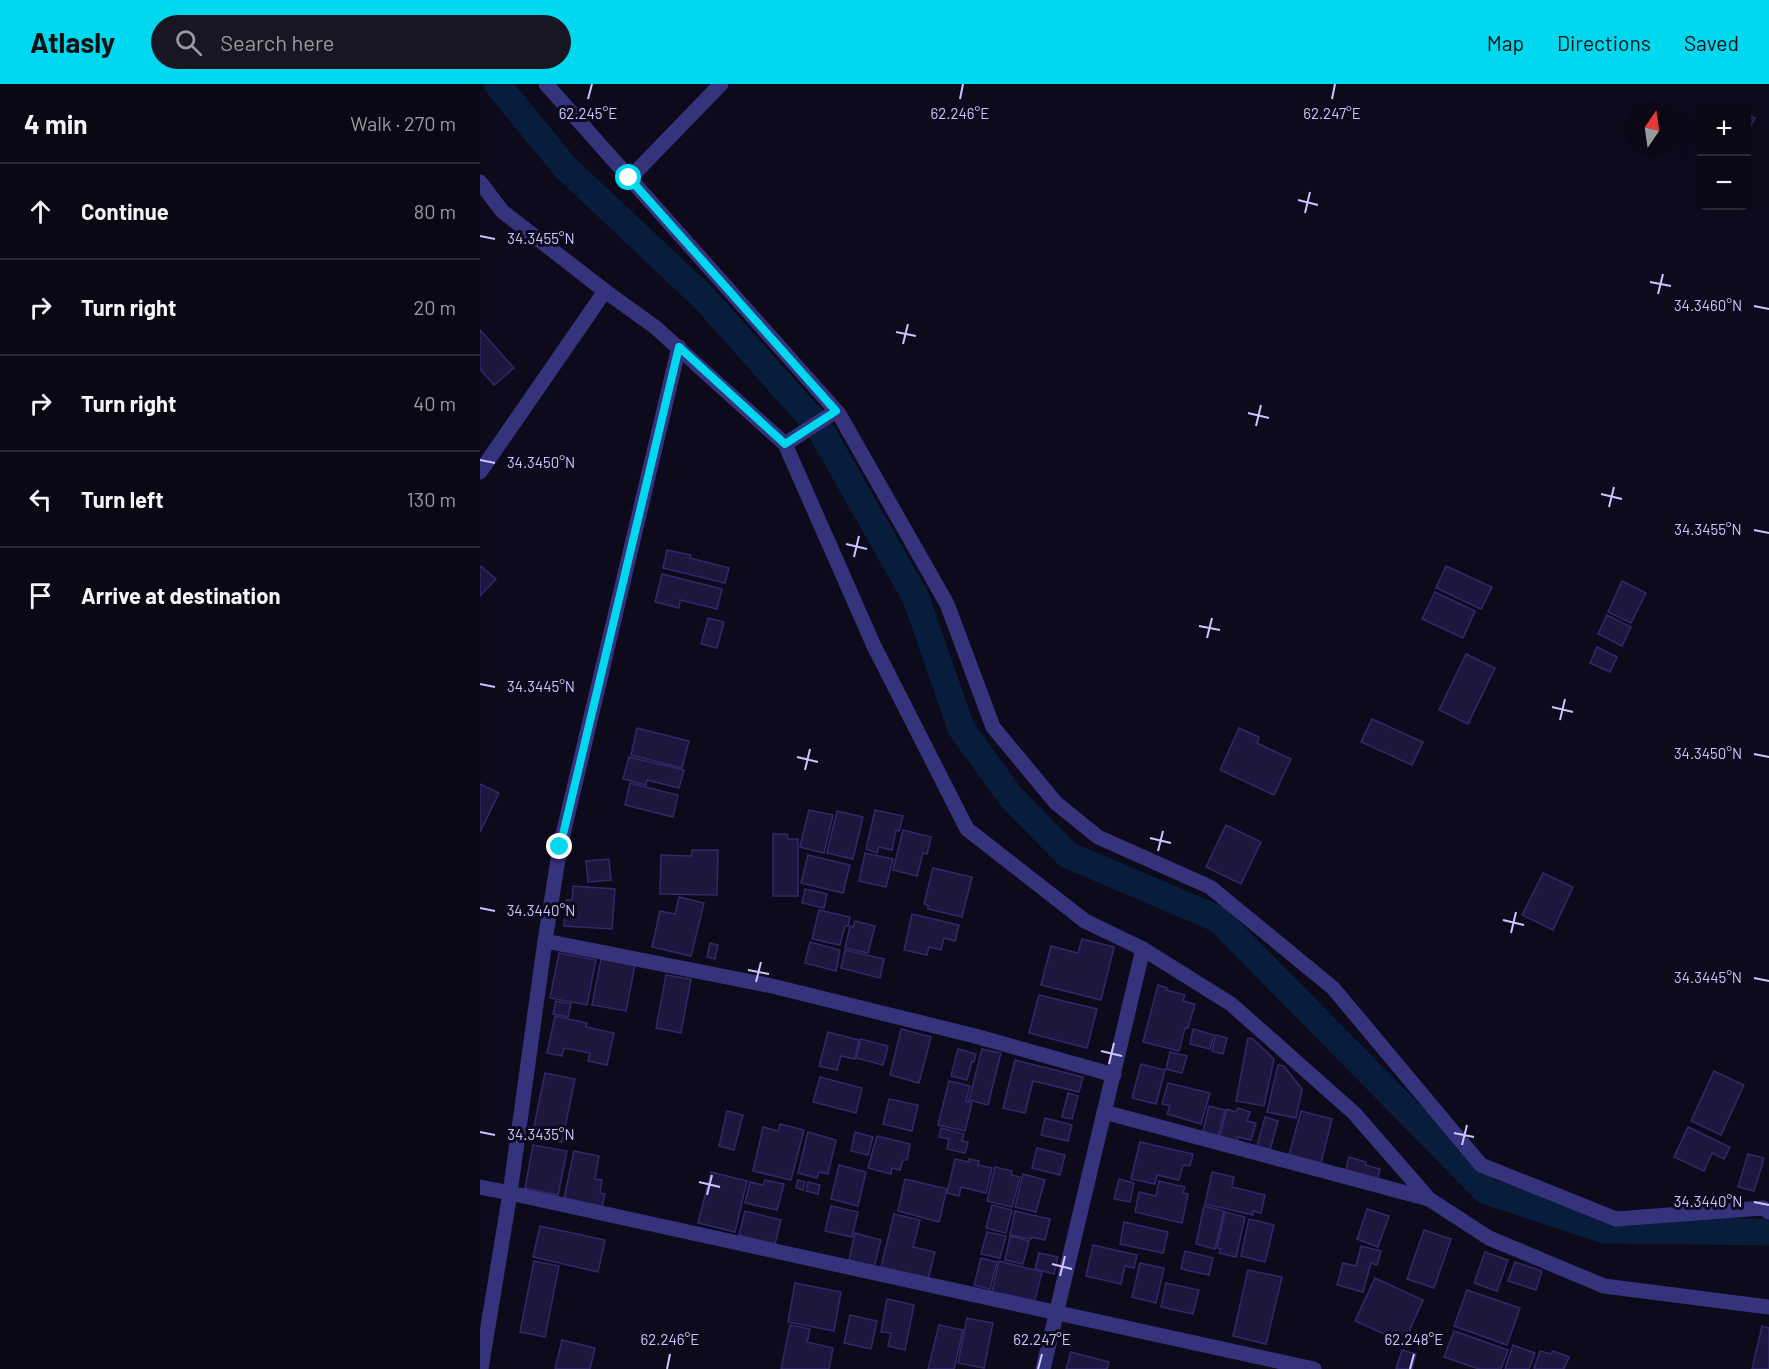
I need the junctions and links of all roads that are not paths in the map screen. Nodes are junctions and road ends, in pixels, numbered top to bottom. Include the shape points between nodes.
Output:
1 (546, 84) edge
2 (721, 84) edge
3 (629, 178) junction
4 (480, 182) edge
5 (604, 291) junction
6 (679, 347) junction
7 (836, 411) junction
8 (785, 444) junction
9 (480, 472) edge
10 (545, 941) junction
11 (1143, 949) junction
12 (1114, 1075) junction
13 (1104, 1112) junction
14 (480, 1187) edge
15 (510, 1192) junction
16 (1429, 1198) junction
17 (1769, 1212) edge
18 (1769, 1307) edge
19 (1057, 1312) junction
20 (481, 1369) edge
21 (1043, 1369) edge
22 (1314, 1369) edge

1 - 3 street
2 - 3 street
3 - 7 street
4 - 5 street via 502,211
5 - 6 street
5 - 9 street
6 - 8 street
6 - 10 street via 560,847
7 - 8 street
7 - 17 street via 947,604 993,727 1056,803 1098,837 1210,887 1333,988 1481,1165 1616,1220 1763,1208
8 - 11 street via 874,646 967,829 1085,921
10 - 12 street via 772,986 975,1035
10 - 15 street
11 - 12 street
11 - 16 street via 1231,1004 1354,1113
12 - 13 street
13 - 16 street
13 - 19 street
14 - 15 street
15 - 19 street
15 - 20 street
16 - 18 street via 1489,1238 1604,1286
19 - 21 street
19 - 22 street

